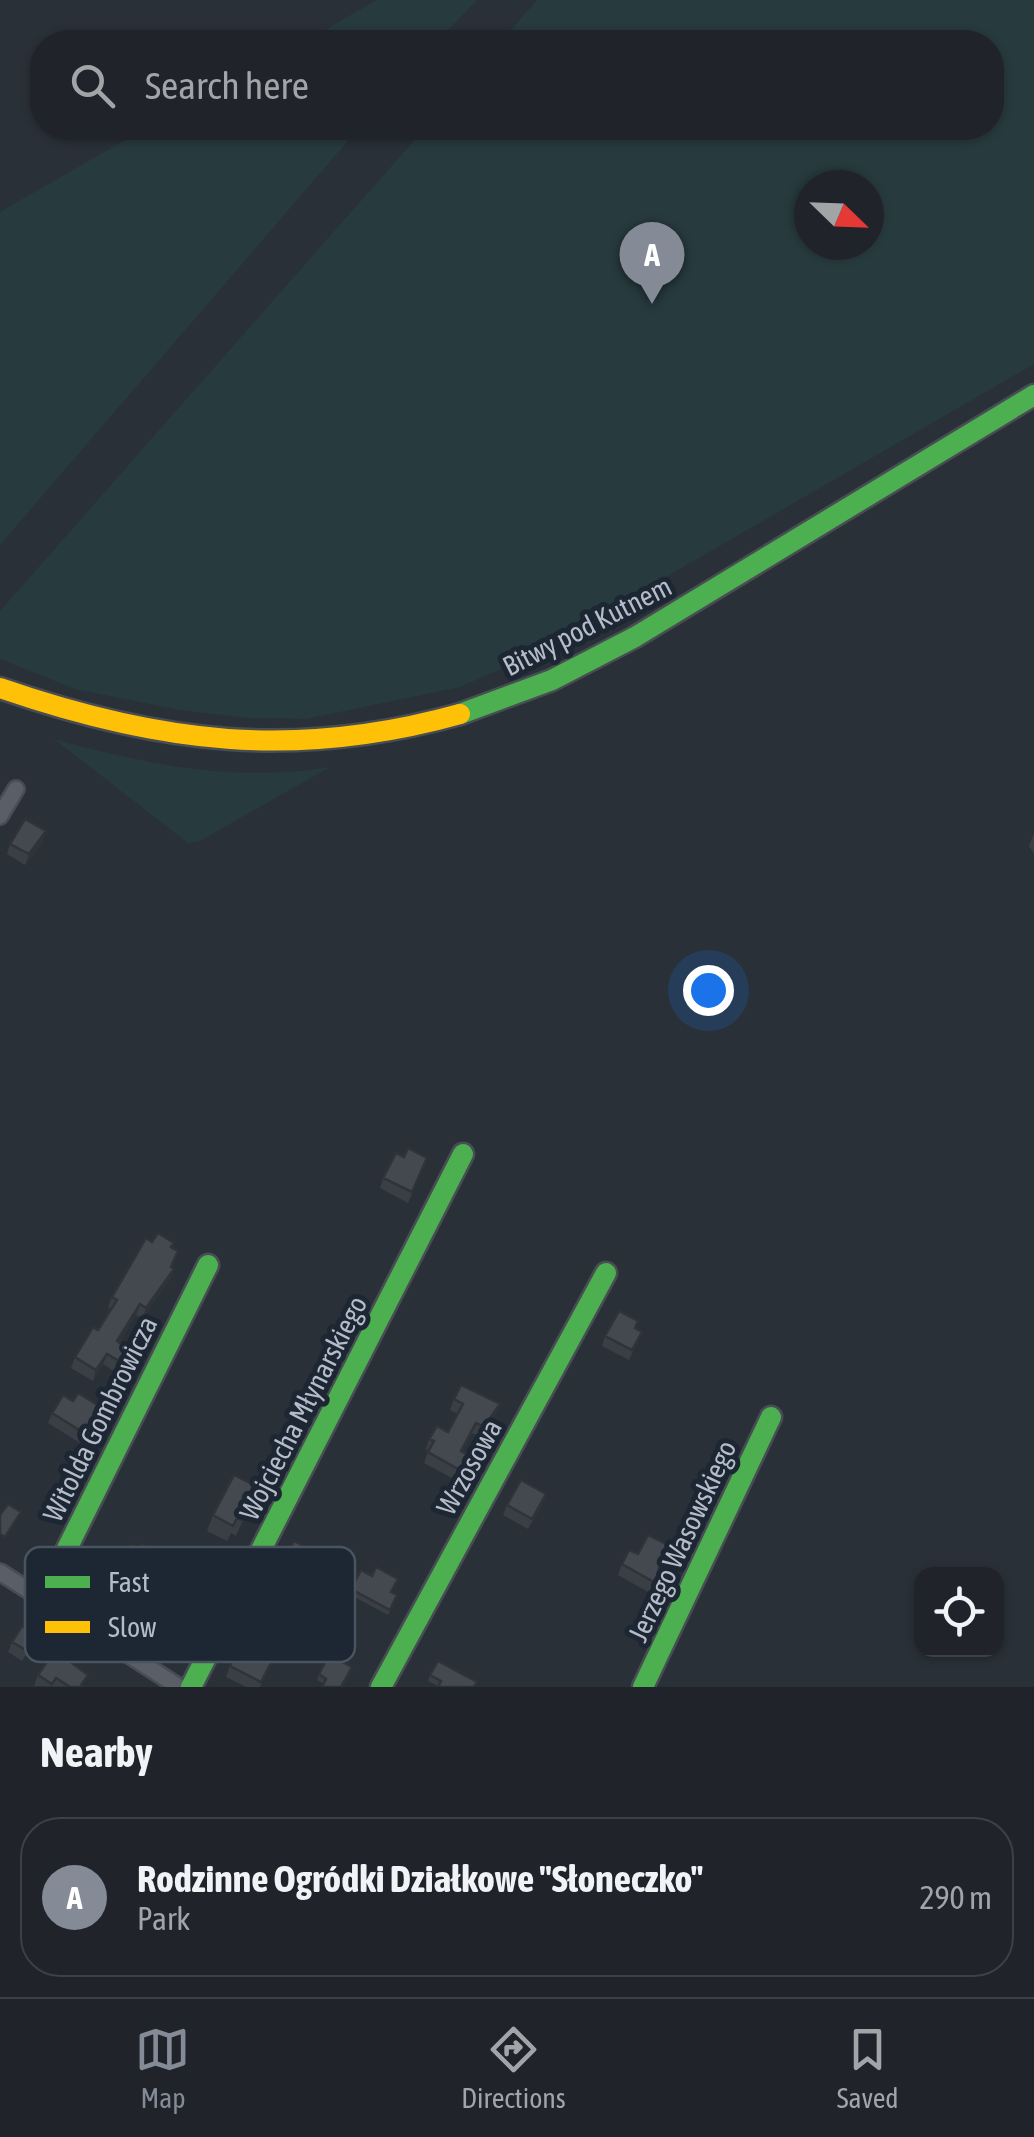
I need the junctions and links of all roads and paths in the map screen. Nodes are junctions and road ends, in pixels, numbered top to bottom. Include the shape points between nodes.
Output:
1 (1034, 395) edge
2 (0, 688) edge
3 (16, 789) dead end
4 (0, 816) edge
5 (463, 1154) dead end
6 (208, 1265) dead end
7 (606, 1273) dead end
8 (771, 1417) dead end
9 (68, 1547) edge
10 (262, 1547) edge
11 (0, 1572) edge
12 (25, 1588) edge
13 (141, 1662) edge
14 (204, 1662) edge
15 (180, 1687) edge
16 (191, 1687) edge
17 (381, 1687) edge
18 (643, 1687) edge

1 - 2 street, Bitwy pod Kutnem via 620,645 549,682 461,714 360,737 222,742 138,731
3 - 4 street
5 - 10 street, Wojciecha Młynarskiego
6 - 9 street, Witolda Gombrowicza
7 - 17 street, Wrzosowa
8 - 18 street, Jerzego Wasowskiego
11 - 12 street
13 - 15 street
14 - 16 street, Wojciecha Młynarskiego

